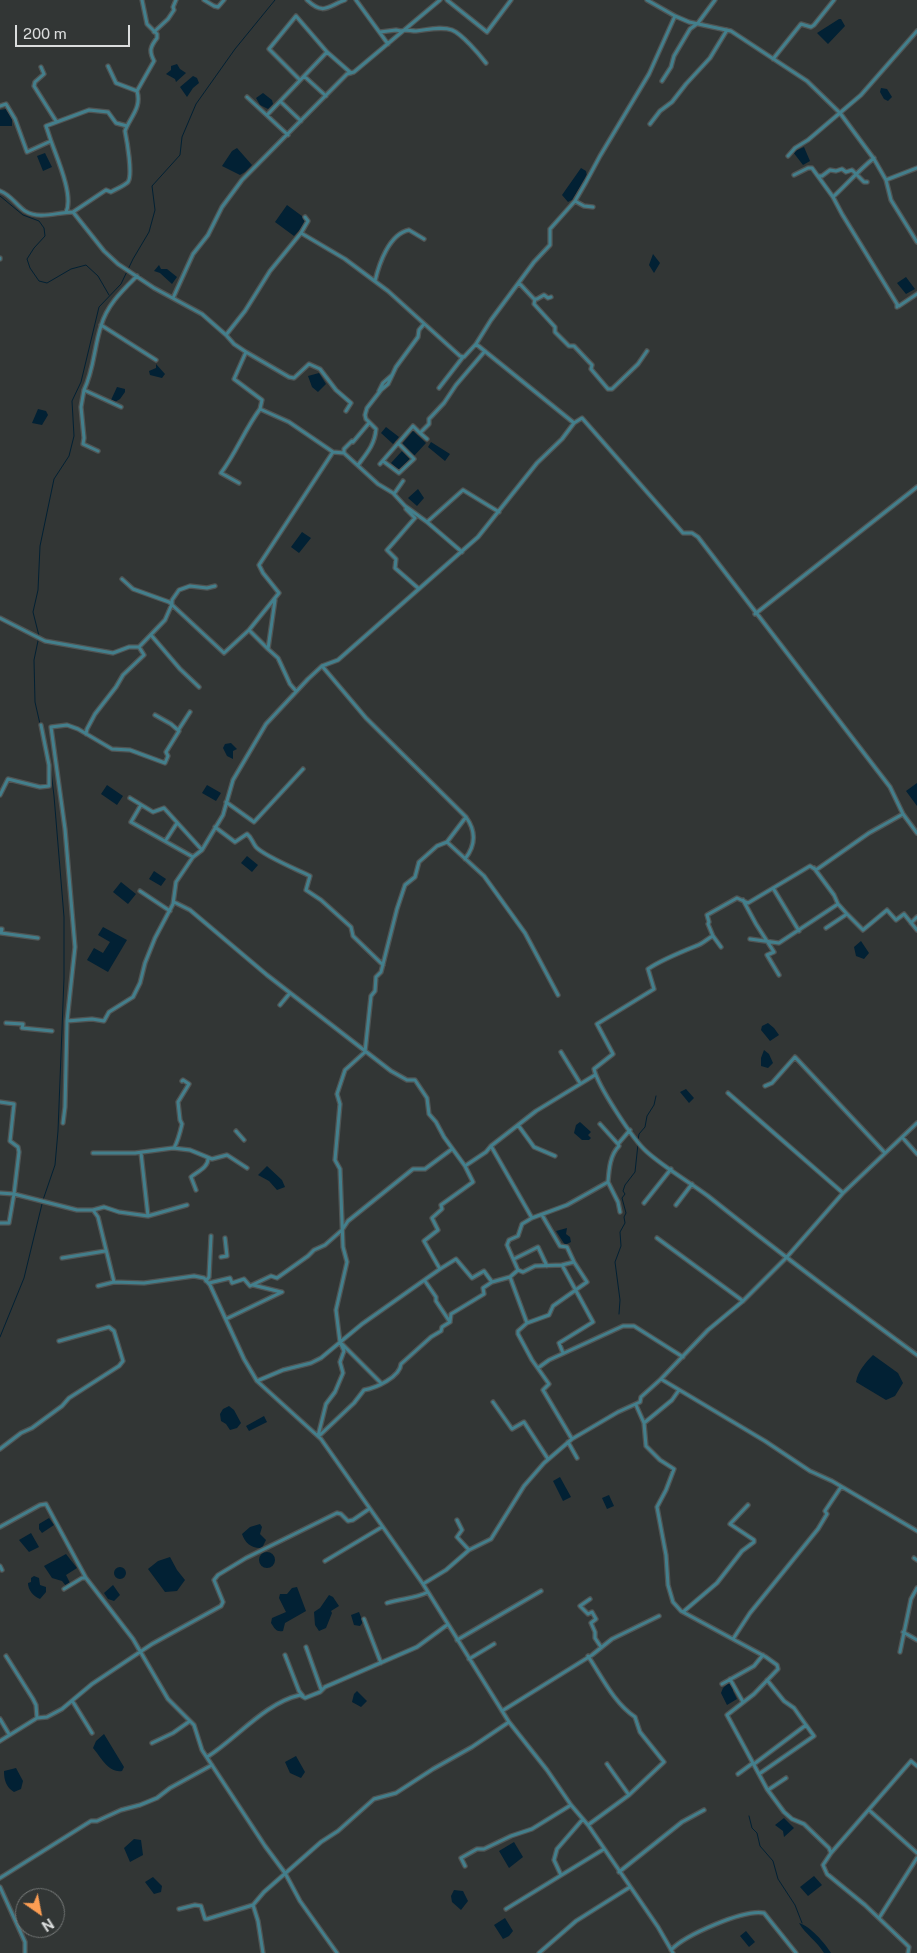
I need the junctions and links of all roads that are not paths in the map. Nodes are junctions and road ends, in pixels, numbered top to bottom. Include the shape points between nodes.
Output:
1 (142, 0) edge
2 (176, 0) edge
3 (204, 0) edge
4 (224, 0) edge
5 (307, 0) edge
6 (345, 0) edge
7 (356, 0) edge
8 (440, 0) edge
9 (447, 0) edge
10 (511, 0) edge
11 (647, 0) edge
12 (715, 0) edge
13 (834, 0) edge
14 (675, 16) junction
15 (698, 23) junction
16 (404, 30) junction
17 (727, 30) junction
18 (917, 31) edge
19 (154, 32) junction
20 (380, 32) junction
21 (388, 44) junction
22 (327, 52) junction
23 (773, 59) junction
24 (486, 63) dead end
25 (108, 66) dead end
26 (40, 67) dead end
27 (352, 73) junction
28 (304, 76) junction
29 (300, 80) junction
30 (662, 81) dead end
31 (137, 91) junction
32 (326, 96) junction
33 (246, 97) dead end
34 (281, 102) junction
35 (0, 106) edge
36 (840, 113) junction
37 (267, 115) junction
38 (56, 121) junction
39 (301, 121) junction
40 (650, 124) dead end
41 (127, 126) junction
42 (288, 135) junction
43 (51, 141) junction
44 (788, 156) dead end
45 (874, 158) junction
46 (917, 168) edge
47 (856, 174) junction
48 (794, 175) dead end
49 (818, 176) junction
50 (886, 180) junction
51 (867, 182) dead end
52 (0, 191) edge
53 (833, 197) junction
54 (575, 201) junction
55 (593, 207) dead end
56 (66, 212) junction
57 (73, 212) junction
58 (305, 217) dead end
59 (301, 233) junction
60 (424, 239) dead end
61 (917, 242) edge
62 (136, 276) junction
63 (374, 281) junction
64 (519, 283) junction
65 (917, 294) edge
66 (551, 297) dead end
67 (173, 298) junction
68 (535, 299) junction
69 (424, 324) junction
70 (101, 325) junction
71 (226, 335) junction
72 (476, 344) junction
73 (485, 351) junction
74 (647, 351) dead end
75 (246, 352) junction
76 (464, 357) junction
77 (156, 360) dead end
78 (439, 388) dead end
79 (84, 390) junction
80 (121, 407) dead end
81 (260, 408) junction
82 (346, 410) dead end
83 (369, 422) junction
84 (574, 423) junction
85 (420, 433) junction
86 (426, 440) dead end
87 (398, 443) junction
88 (98, 451) dead end
89 (333, 452) junction
90 (344, 453) junction
91 (358, 465) junction
92 (403, 481) dead end
93 (239, 483) dead end
94 (917, 487) edge
95 (394, 494) junction
96 (407, 508) junction
97 (499, 512) junction
98 (427, 522) junction
99 (462, 552) junction
100 (122, 579) dead end
101 (215, 586) dead end
102 (418, 588) junction
103 (275, 599) junction
104 (172, 604) junction
105 (755, 614) junction
106 (0, 618) edge
107 (249, 630) junction
108 (151, 635) junction
109 (139, 647) junction
110 (268, 649) junction
111 (322, 666) junction
112 (199, 687) dead end
113 (296, 691) junction
114 (190, 712) dead end
115 (156, 716) dead end
116 (41, 725) dead end
117 (179, 729) junction
118 (86, 734) junction
119 (303, 769) dead end
120 (0, 795) edge
121 (130, 798) dead end
122 (226, 802) junction
123 (141, 805) junction
124 (903, 814) junction
125 (466, 817) junction
126 (177, 823) junction
127 (215, 828) junction
128 (917, 833) edge
129 (166, 840) junction
130 (447, 842) junction
131 (202, 850) junction
132 (193, 856) junction
133 (466, 859) junction
134 (814, 868) junction
135 (773, 888) junction
136 (140, 891) dead end
137 (743, 900) junction
138 (174, 902) junction
139 (838, 904) junction
140 (170, 910) junction
141 (847, 914) junction
142 (917, 917) edge
143 (911, 923) junction
144 (826, 928) dead end
145 (0, 929) edge
146 (917, 930) edge
147 (799, 931) junction
148 (713, 936) junction
149 (38, 938) dead end
150 (750, 939) dead end
151 (767, 941) junction
152 (721, 947) dead end
153 (383, 965) junction
154 (779, 975) dead end
155 (290, 993) junction
156 (558, 995) dead end
157 (280, 1005) dead end
158 (67, 1021) junction
159 (6, 1023) dead end
160 (52, 1031) dead end
161 (365, 1052) junction
162 (562, 1052) dead end
163 (595, 1074) junction
164 (182, 1081) dead end
165 (580, 1083) junction
166 (765, 1086) dead end
167 (728, 1093) dead end
168 (0, 1102) edge
169 (63, 1123) dead end
170 (917, 1123) edge
171 (600, 1124) dead end
172 (518, 1125) junction
173 (630, 1130) junction
174 (236, 1131) dead end
175 (902, 1137) junction
176 (244, 1140) dead end
177 (618, 1144) junction
178 (491, 1146) junction
179 (174, 1148) junction
180 (452, 1149) junction
181 (93, 1153) dead end
182 (141, 1153) junction
183 (885, 1153) junction
184 (917, 1154) edge
185 (555, 1156) dead end
186 (208, 1158) junction
187 (465, 1166) junction
188 (247, 1168) dead end
189 (671, 1169) junction
190 (608, 1182) junction
191 (692, 1184) junction
192 (196, 1190) dead end
193 (0, 1193) edge
194 (843, 1193) junction
195 (14, 1194) junction
196 (644, 1204) dead end
197 (187, 1205) dead end
198 (676, 1205) dead end
199 (93, 1210) junction
200 (620, 1212) dead end
201 (542, 1215) junction
202 (148, 1216) junction
203 (532, 1218) junction
204 (0, 1223) edge
205 (342, 1230) junction
206 (211, 1236) dead end
207 (225, 1238) dead end
208 (656, 1238) dead end
209 (105, 1250) junction
210 (221, 1257) dead end
211 (62, 1258) dead end
212 (786, 1258) junction
213 (514, 1259) junction
214 (574, 1262) junction
215 (562, 1265) junction
216 (548, 1266) junction
217 (440, 1269) junction
218 (518, 1270) junction
219 (510, 1277) junction
220 (425, 1281) junction
221 (114, 1282) junction
222 (207, 1282) junction
223 (492, 1282) junction
224 (253, 1285) junction
225 (98, 1286) dead end
226 (575, 1289) junction
227 (743, 1301) junction
228 (226, 1319) junction
229 (450, 1322) junction
230 (527, 1324) junction
231 (58, 1341) dead end
232 (340, 1342) junction
233 (563, 1353) junction
234 (917, 1355) edge
235 (682, 1357) junction
236 (538, 1368) junction
237 (661, 1379) junction
238 (257, 1381) junction
239 (382, 1382) junction
240 (679, 1390) junction
241 (493, 1402) dead end
242 (636, 1405) junction
243 (644, 1423) junction
244 (318, 1436) junction
245 (572, 1439) junction
246 (568, 1442) junction
247 (0, 1449) edge
248 (578, 1458) dead end
249 (548, 1459) junction
250 (841, 1487) junction
251 (748, 1505) dead end
252 (369, 1509) junction
253 (458, 1520) dead end
254 (0, 1527) edge
255 (382, 1527) junction
256 (917, 1531) edge
257 (469, 1550) junction
258 (325, 1561) dead end
259 (86, 1578) junction
260 (422, 1584) junction
261 (917, 1588) edge
262 (64, 1589) dead end
263 (541, 1591) dead end
264 (428, 1592) junction
265 (590, 1599) dead end
266 (387, 1603) dead end
267 (683, 1612) junction
268 (659, 1616) dead end
269 (364, 1619) dead end
270 (447, 1625) junction
271 (903, 1632) junction
272 (733, 1639) junction
273 (457, 1640) junction
274 (917, 1640) edge
275 (494, 1644) dead end
276 (601, 1646) junction
277 (306, 1647) dead end
278 (141, 1652) junction
279 (900, 1652) dead end
280 (285, 1655) dead end
281 (763, 1655) junction
282 (6, 1656) dead end
283 (588, 1656) junction
284 (469, 1659) junction
285 (381, 1663) junction
286 (730, 1679) junction
287 (767, 1680) junction
288 (722, 1684) dead end
289 (321, 1689) junction
290 (305, 1698) junction
291 (73, 1702) junction
292 (743, 1702) junction
293 (502, 1711) junction
294 (37, 1718) junction
295 (0, 1719) edge
296 (190, 1721) junction
297 (509, 1722) junction
298 (806, 1725) junction
299 (10, 1734) junction
300 (92, 1734) dead end
301 (0, 1741) edge
302 (152, 1743) dead end
303 (207, 1757) junction
304 (607, 1764) dead end
305 (754, 1764) junction
306 (212, 1765) junction
307 (917, 1766) edge
308 (738, 1774) dead end
309 (759, 1774) junction
310 (786, 1778) dead end
311 (768, 1790) junction
312 (629, 1795) junction
313 (571, 1805) junction
314 (704, 1810) dead end
315 (869, 1810) junction
316 (583, 1819) junction
317 (588, 1825) junction
318 (604, 1849) junction
319 (831, 1853) junction
320 (917, 1853) edge
321 (917, 1858) edge
322 (465, 1866) dead end
323 (618, 1872) junction
324 (285, 1873) junction
325 (561, 1875) junction
326 (0, 1878) edge
327 (0, 1887) edge
328 (630, 1887) junction
329 (253, 1905) junction
330 (179, 1909) dead end
331 (506, 1909) dead end
332 (879, 1918) junction
333 (672, 1951) edge
334 (25, 1953) edge
335 (262, 1953) edge
336 (337, 1953) edge
337 (539, 1953) edge
338 (796, 1953) edge
339 (908, 1953) edge

1 - 19 street via 147,24
2 - 19 street via 168,19
3 - 4 street via 218,7
5 - 6 street via 314,7 324,9
7 - 20 street
8 - 16 street
9 - 10 street via 486,32
11 - 14 street
12 - 15 street
13 - 23 street via 812,27 801,24
14 - 15 street
14 - 54 street via 650,74
15 - 17 street
15 - 30 street via 690,29
16 - 20 street
16 - 21 street
16 - 24 street via 453,30
17 - 23 street
17 - 40 street via 710,58
18 - 36 street via 861,95
19 - 31 street via 157,38 150,46 150,52 154,61
20 - 21 street
21 - 27 street
22 - 27 street
22 - 28 street
22 - 29 street via 296,16 269,49
23 - 36 street via 807,81
25 - 31 street via 116,83
26 - 38 street via 44,74 34,86
27 - 32 street via 347,74
28 - 29 street
28 - 32 street
29 - 34 street
31 - 41 street via 139,98 135,115
32 - 39 street
33 - 37 street
34 - 37 street
34 - 39 street
35 - 43 street via 6,104 27,152
36 - 44 street
36 - 45 street
37 - 42 street
38 - 41 street via 89,110 108,112 116,123
38 - 43 street via 46,126
39 - 42 street
41 - 57 street via 129,181 111,192 106,190
42 - 67 street via 226,200 186,267
43 - 56 street via 68,194
45 - 47 street
45 - 50 street
46 - 50 street
47 - 49 street via 842,168
47 - 51 street
47 - 53 street
48 - 49 street via 811,167
49 - 53 street
50 - 61 street via 890,200
52 - 56 street via 34,215
53 - 65 street via 897,306
54 - 55 street
54 - 64 street via 550,229 550,245
56 - 57 street
57 - 62 street via 104,251
58 - 59 street via 308,220
59 - 63 street
59 - 71 street
60 - 63 street via 408,230 403,231 385,249
62 - 67 street
62 - 70 street via 118,294
63 - 69 street
64 - 68 street
64 - 72 street
66 - 68 street via 544,295
67 - 71 street via 202,314
68 - 74 street via 534,304 555,327 555,332 588,361 594,374 608,389 621,381
69 - 76 street
69 - 83 street via 388,384 367,408 365,415
70 - 77 street
70 - 79 street
71 - 75 street
72 - 73 street
72 - 76 street
73 - 84 street
73 - 85 street
75 - 81 street via 234,379 262,400
75 - 82 street via 288,377 294,378 309,364 320,369 336,390 352,402
76 - 78 street
79 - 80 street
79 - 88 street via 82,444
81 - 89 street
81 - 93 street via 221,474
83 - 90 street via 348,444
83 - 91 street via 376,429 374,444
84 - 97 street via 520,483
84 - 105 street via 582,418 683,533 698,537
85 - 86 street
85 - 87 street via 413,426
87 - 87 street via 382,463 399,473 414,459
89 - 90 street
89 - 103 street via 259,565 279,593
90 - 91 street
91 - 95 street
92 - 95 street
94 - 105 street
95 - 96 street
96 - 98 street
96 - 102 street via 403,507 415,518 387,550 396,560 395,568
97 - 98 street via 463,490
97 - 99 street
98 - 99 street
99 - 102 street
100 - 104 street via 133,589
101 - 104 street via 190,586 178,590
102 - 111 street via 338,660
103 - 107 street
103 - 110 street
104 - 107 street via 224,653
104 - 108 street via 165,620
105 - 124 street via 890,787
106 - 109 street via 45,641 113,653
107 - 110 street
108 - 109 street
108 - 112 street
109 - 118 street via 144,655 123,675 95,714
110 - 113 street via 278,658
111 - 113 street
111 - 125 street via 366,718
113 - 122 street via 266,724 233,780
114 - 117 street
115 - 117 street
116 - 120 street via 49,786 40,787 8,779
117 - 118 street via 166,752 165,763 130,750 112,750
118 - 158 street via 67,725 51,727 64,821 74,948
119 - 122 street via 254,822
121 - 123 street
122 - 127 street
123 - 126 street via 153,812 164,808
123 - 129 street via 131,822
124 - 128 street
124 - 134 street via 869,833 818,869
125 - 130 street
125 - 133 street via 474,833 474,846
126 - 129 street
126 - 131 street
127 - 131 street
127 - 153 street via 235,842 247,834 267,855 310,876 306,890 351,927 353,936
129 - 132 street
130 - 133 street
130 - 153 street via 437,846 419,862 415,877 405,885
131 - 132 street
132 - 138 street via 176,882
133 - 156 street via 484,876 525,933
134 - 135 street via 810,866
134 - 139 street
135 - 137 street via 748,903
135 - 147 street
136 - 140 street
137 - 148 street via 737,898 707,915
137 - 151 street
138 - 140 street
138 - 155 street via 190,910
139 - 141 street
139 - 147 street
140 - 158 street via 155,938 133,997 109,1012 104,1021
141 - 143 street via 863,930 887,910 896,920 904,914
141 - 144 street
142 - 143 street
143 - 146 street
145 - 149 street via 2,933
147 - 151 street via 779,944
148 - 152 street
148 - 163 street via 654,964 648,969 654,990 596,1024 613,1054 594,1069
150 - 151 street
151 - 154 street via 774,952 767,955
153 - 161 street via 371,996
155 - 157 street
155 - 161 street
158 - 169 street
159 - 160 street via 23,1024 22,1028 27,1030
161 - 180 street via 407,1080 414,1080 427,1098 429,1114
161 - 205 street via 346,1070 337,1094 340,1104 335,1160 340,1169
162 - 165 street
163 - 165 street
163 - 173 street
164 - 179 street via 189,1084 179,1100 182,1124
165 - 172 street
166 - 183 street via 795,1057
167 - 194 street
168 - 195 street via 14,1104 10,1141 19,1152
170 - 175 street
171 - 177 street
172 - 178 street
172 - 185 street via 534,1147
173 - 177 street
173 - 189 street via 646,1152
174 - 176 street
175 - 183 street
175 - 184 street
177 - 190 street via 610,1163
178 - 187 street
178 - 203 street
179 - 182 street
179 - 186 street via 190,1150
180 - 187 street
180 - 205 street via 425,1169 413,1169
181 - 182 street
182 - 202 street
183 - 194 street
186 - 188 street via 227,1155
186 - 192 street via 204,1168 190,1177
187 - 217 street via 474,1182 441,1205 440,1212 432,1218 438,1230 424,1241
189 - 191 street
189 - 196 street
190 - 200 street
190 - 201 street
191 - 198 street
191 - 212 street
193 - 195 street
194 - 212 street
195 - 199 street via 77,1210
195 - 204 street via 9,1223
197 - 202 street
199 - 202 street via 104,1207
199 - 209 street via 98,1217
201 - 203 street
201 - 214 street via 560,1246 567,1247
203 - 213 street via 522,1224 518,1236 507,1245
205 - 224 street via 277,1278 271,1276
205 - 232 street via 346,1262 336,1310
206 - 222 street via 210,1277
207 - 210 street via 227,1256
208 - 227 street
209 - 211 street
209 - 221 street
212 - 227 street
212 - 234 street
213 - 216 street via 538,1247
213 - 218 street
214 - 215 street
214 - 226 street via 587,1282
215 - 216 street
215 - 226 street
216 - 218 street via 535,1266 523,1272
217 - 220 street
217 - 223 street via 456,1259 472,1278 484,1271
218 - 219 street
219 - 223 street
219 - 230 street
220 - 229 street
220 - 232 street
221 - 222 street via 144,1283 194,1276 201,1276
221 - 225 street
222 - 224 street via 230,1278 232,1284 244,1278 250,1286
222 - 228 street
223 - 229 street via 483,1288 484,1294 451,1314
224 - 228 street via 282,1292
226 - 230 street via 553,1306 549,1315
226 - 233 street via 593,1322 559,1343
227 - 235 street
228 - 238 street
229 - 239 street via 415,1350 396,1374
230 - 236 street via 518,1334
231 - 247 street via 110,1327 124,1361
232 - 238 street via 311,1363 282,1370
232 - 239 street
232 - 244 street via 344,1351 340,1362 343,1373 326,1404
233 - 235 street via 622,1326 634,1326
233 - 236 street
235 - 237 street
236 - 245 street via 549,1384 543,1390
237 - 240 street
237 - 242 street
238 - 244 street
239 - 244 street via 364,1390
240 - 243 street
240 - 250 street
241 - 249 street via 512,1430 524,1422
242 - 243 street
242 - 245 street
243 - 267 street via 646,1446 674,1469 657,1507 668,1585 673,1602
244 - 252 street
245 - 246 street
246 - 248 street
246 - 249 street
249 - 257 street via 524,1486 491,1539
250 - 256 street
250 - 272 street via 825,1511 827,1514 818,1529
251 - 267 street via 730,1524 754,1542 742,1551 717,1584
252 - 255 street
252 - 278 street via 348,1521 337,1513 218,1575 214,1580 223,1602 221,1606
253 - 257 street via 462,1530 456,1537
254 - 259 street via 40,1504 46,1504
255 - 258 street
255 - 260 street
257 - 260 street via 446,1570
259 - 262 street
259 - 278 street
260 - 264 street
261 - 271 street
263 - 273 street
264 - 266 street via 416,1598
264 - 270 street
265 - 276 street via 580,1606 588,1614 592,1612 596,1619 591,1623
267 - 272 street
268 - 276 street
269 - 285 street
270 - 273 street
270 - 285 street via 416,1646
271 - 274 street
271 - 279 street
272 - 281 street
273 - 284 street
275 - 284 street
276 - 283 street
277 - 289 street
278 - 291 street via 92,1684
278 - 296 street via 168,1699
280 - 290 street
281 - 286 street via 754,1666
281 - 287 street via 778,1669
282 - 294 street via 33,1699
283 - 293 street
283 - 312 street via 613,1696 635,1717 640,1732 664,1762
284 - 293 street
285 - 289 street
286 - 288 street
286 - 292 street
287 - 292 street
287 - 298 street
289 - 290 street
290 - 303 street via 295,1696 278,1705
291 - 294 street via 47,1717
291 - 300 street
292 - 305 street via 727,1715
293 - 297 street
294 - 299 street
295 - 299 street
296 - 302 street
296 - 303 street
297 - 313 street
297 - 324 street via 396,1793 374,1799
298 - 305 street
298 - 309 street via 814,1736
299 - 301 street
303 - 306 street
304 - 312 street
305 - 308 street
305 - 309 street
306 - 324 street
306 - 326 street via 140,1805 97,1821 91,1820
307 - 315 street via 911,1761
309 - 311 street
310 - 311 street
311 - 319 street via 784,1812 804,1824
312 - 317 street
313 - 316 street
313 - 322 street via 532,1829 469,1853 461,1858
314 - 323 street via 682,1822
315 - 319 street
315 - 320 street
316 - 317 street
316 - 325 street via 557,1848 554,1860
317 - 318 street
318 - 323 street
318 - 325 street
319 - 332 street via 823,1865 827,1874
321 - 332 street
323 - 328 street
324 - 329 street
324 - 336 street via 300,1901
325 - 331 street
327 - 334 street via 24,1942
328 - 333 street
328 - 337 street via 576,1921
329 - 330 street via 207,1919 201,1906
329 - 335 street
332 - 339 street via 909,1947
333 - 338 street via 676,1944 712,1925 753,1912 764,1913

